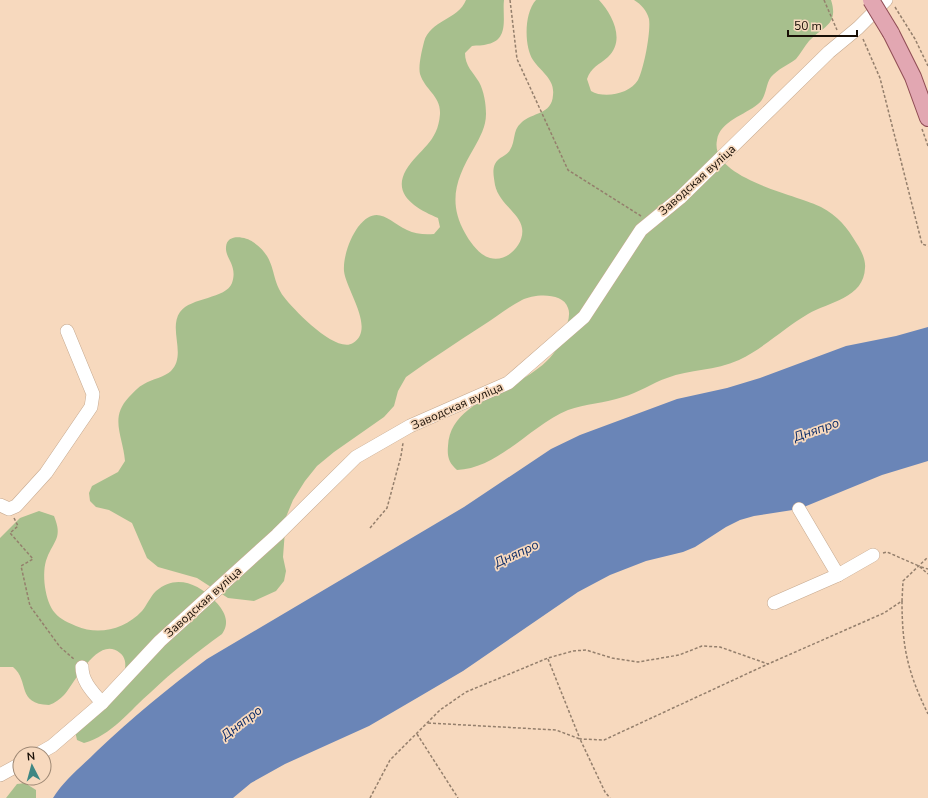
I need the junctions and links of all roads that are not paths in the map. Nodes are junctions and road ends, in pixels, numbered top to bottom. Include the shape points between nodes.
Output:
1 (871, 0) edge
2 (888, 2) edge
3 (899, 28) junction
4 (928, 88) edge
5 (928, 118) edge
6 (67, 331) dead end
7 (0, 505) edge
8 (799, 509) dead end
9 (873, 555) road end
10 (838, 575) junction
11 (774, 603) dead end
12 (82, 667) road end
13 (102, 703) junction
14 (52, 746) edge
15 (12, 768) edge
16 (0, 775) edge

1 - 3 main road, bridge
2 - 3 main road
2 - 13 street, Заводская вуліца via 842,40 691,187 641,230 584,317 508,383 400,432 356,456 277,535 160,641
3 - 4 main road
3 - 5 main road
6 - 7 street via 93,394 91,407 46,473 16,506 9,509
8 - 10 street
9 - 10 street
10 - 11 street
12 - 13 street via 86,684
13 - 14 street, Заводская вуліца
15 - 16 street

